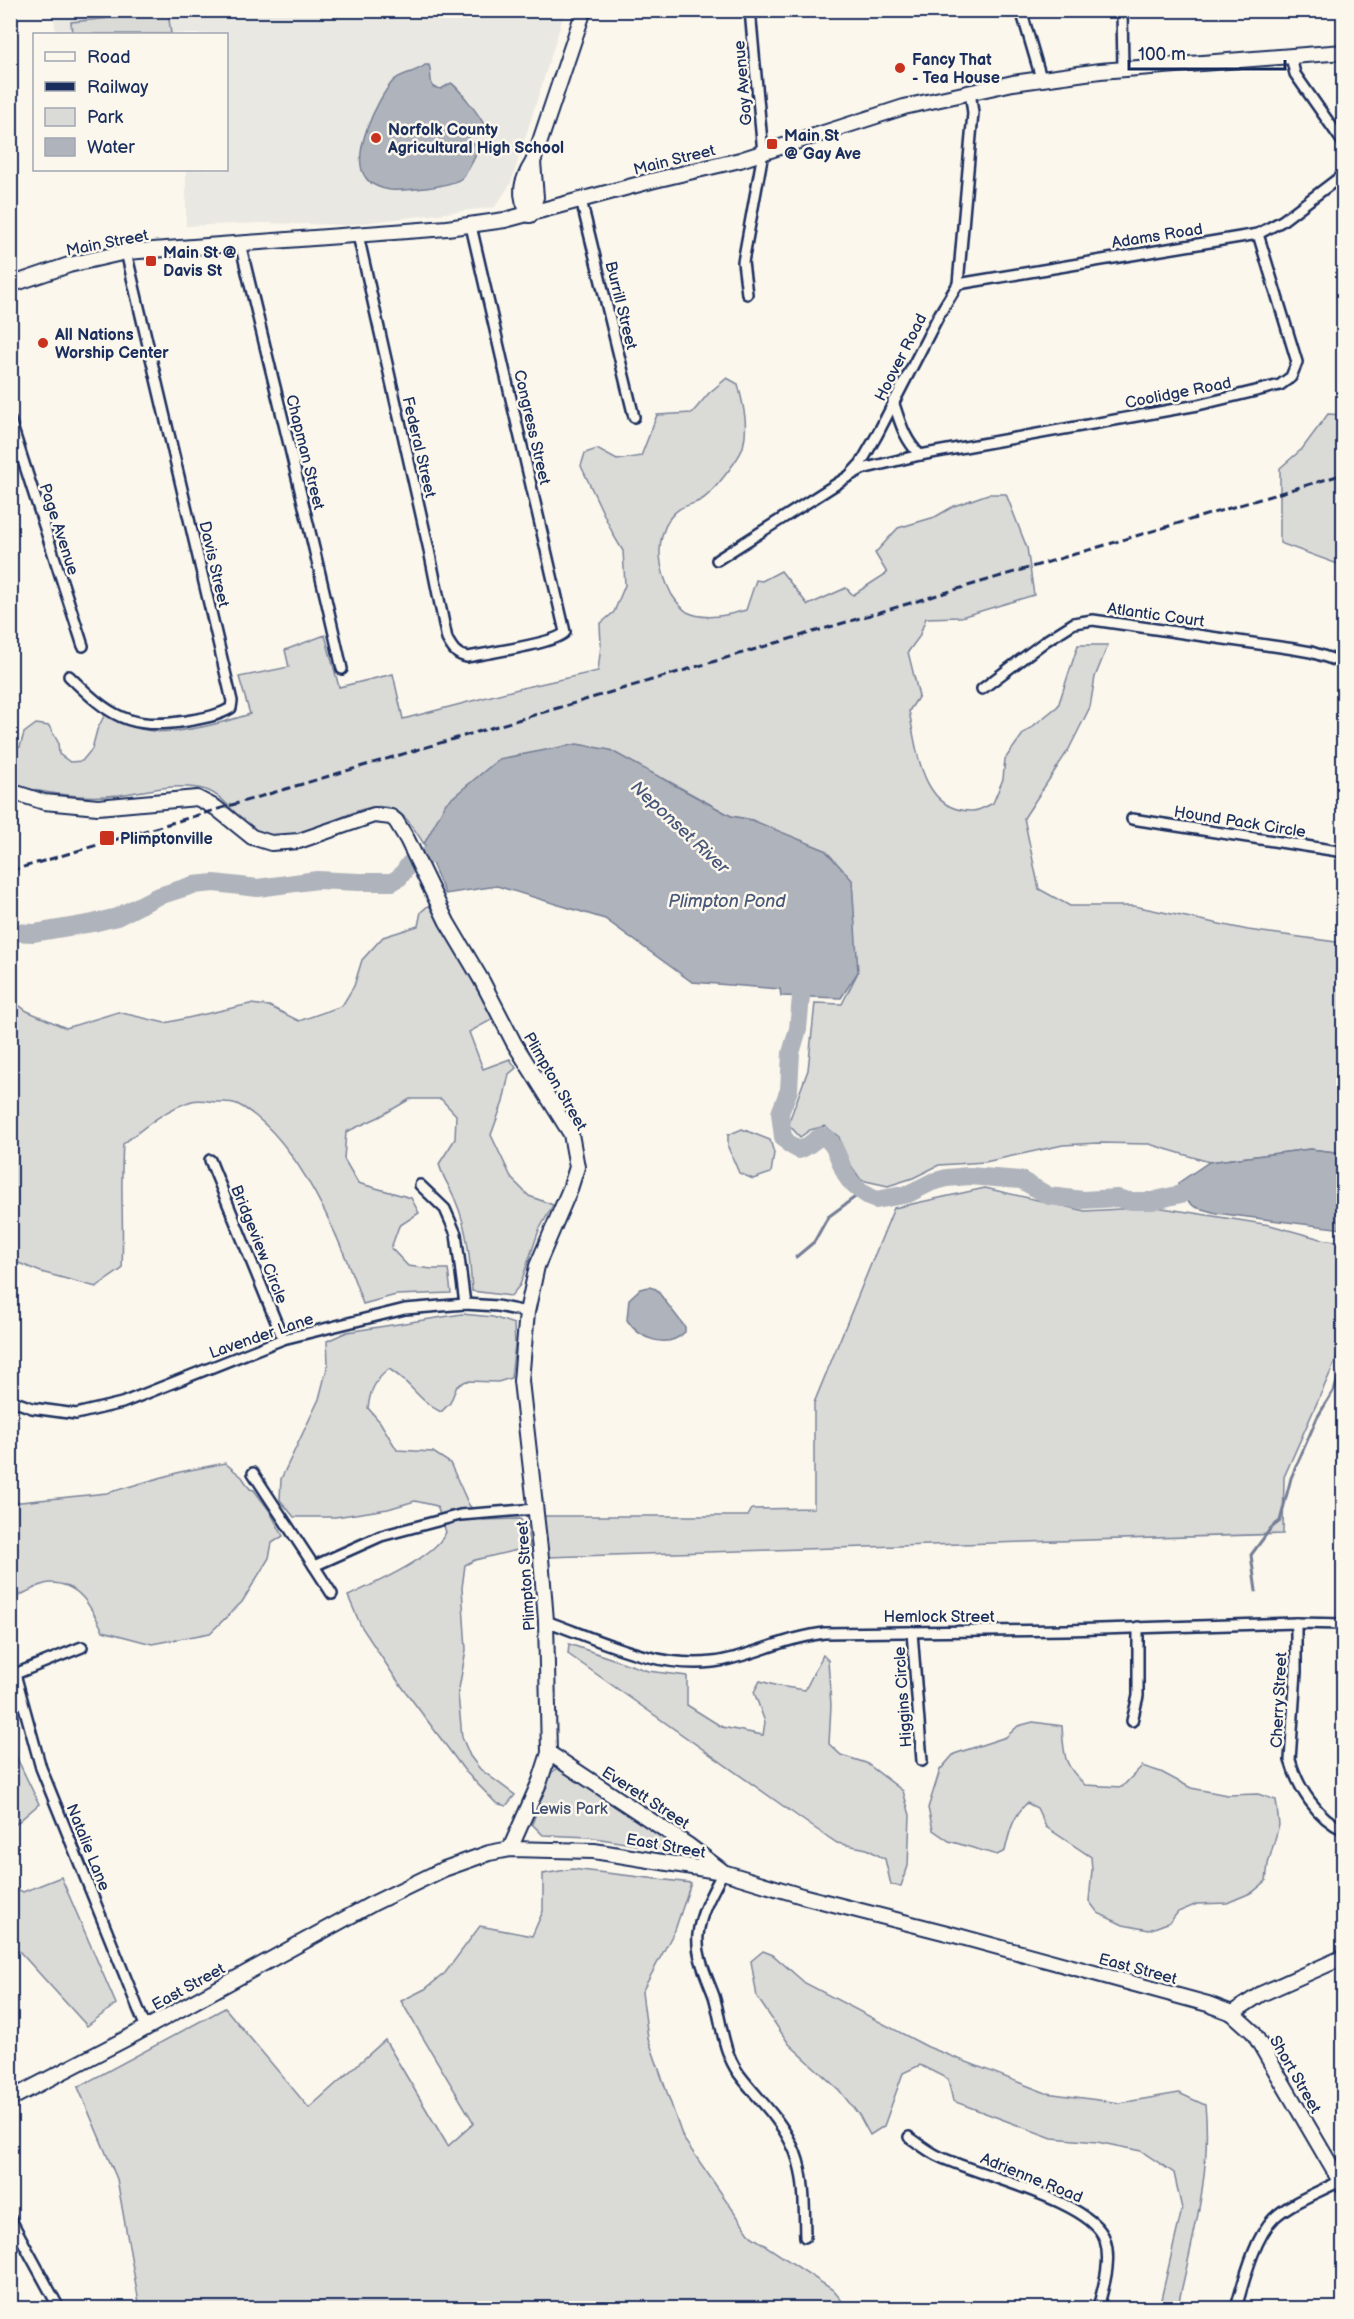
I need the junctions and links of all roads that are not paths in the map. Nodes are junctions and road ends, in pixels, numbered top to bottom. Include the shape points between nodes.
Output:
1 (584, 10) edge
2 (750, 10) edge
3 (1021, 10) edge
4 (1122, 10) edge
5 (1344, 52) edge
6 (1291, 57) junction
7 (1123, 69) junction
8 (1041, 78) junction
9 (970, 91) junction
10 (1344, 144) edge
11 (763, 153) junction
12 (1344, 174) edge
13 (581, 200) junction
14 (530, 215) junction
15 (471, 226) junction
16 (1258, 234) junction
17 (358, 235) junction
18 (240, 243) junction
19 (126, 252) junction
20 (958, 284) junction
21 (10, 285) edge
22 (747, 294) dead end
23 (893, 401) junction
24 (634, 417) dead end
25 (10, 420) edge
26 (920, 455) junction
27 (849, 476) junction
28 (717, 560) dead end
29 (83, 646) dead end
30 (467, 657) joint
31 (1344, 663) edge
32 (342, 669) dead end
33 (69, 676) dead end
34 (982, 689) dead end
35 (10, 791) edge
36 (1132, 819) dead end
37 (1344, 852) edge
38 (210, 1160) dead end
39 (420, 1185) dead end
40 (465, 1304) junction
41 (527, 1312) junction
42 (283, 1340) junction
43 (10, 1400) edge
44 (254, 1473) dead end
45 (536, 1509) junction
46 (314, 1566) junction
47 (332, 1594) dead end
48 (546, 1621) junction
49 (1296, 1623) junction
50 (1344, 1624) edge
51 (1138, 1627) junction
52 (912, 1632) junction
53 (82, 1647) dead end
54 (13, 1675) edge
55 (1132, 1721) dead end
56 (549, 1753) junction
57 (922, 1761) dead end
58 (1344, 1830) edge
59 (510, 1849) junction
60 (723, 1872) junction
61 (1344, 1957) edge
62 (1232, 2013) junction
63 (146, 2028) junction
64 (10, 2099) edge
65 (909, 2137) dead end
66 (1342, 2185) edge
67 (10, 2218) edge
68 (805, 2237) dead end
69 (59, 2308) edge
70 (1098, 2308) edge
71 (1236, 2308) edge

1 - 14 street via 533,162 536,197
2 - 11 street, Gay Avenue
3 - 8 street
4 - 7 street
5 - 6 street, Main Street
6 - 7 street, Main Street
6 - 10 street via 1295,74
7 - 8 street, Main Street
8 - 9 street, Main Street
9 - 11 street, Main Street via 904,107
9 - 20 street, Hoover Road via 973,113
11 - 13 street, Main Street
11 - 22 street, Gay Avenue via 743,262
12 - 16 street, Adams Road via 1282,221
13 - 14 street, Main Street
13 - 24 street, Burrill Street
14 - 15 street, Main Street
15 - 17 street, Main Street
15 - 30 street, Congress Street via 564,634
16 - 20 street, Adams Road
16 - 26 street, Coolidge Road via 1297,362 1291,377 1280,385 1198,405
17 - 18 street, Main Street
17 - 30 street, Federal Street via 447,639 453,650
18 - 19 street, Main Street
18 - 32 street, Chapman Street
19 - 21 street, Main Street via 69,265
19 - 33 street, Davis Street via 231,708 220,715 167,724 139,723 99,705
20 - 23 street, Hoover Road
23 - 26 street via 900,427
23 - 27 street, Hoover Road via 865,456
25 - 29 street, Page Avenue
26 - 27 street, Coolidge Road via 862,469
27 - 28 street, Hoover Road
31 - 34 street, Atlantic Court via 1294,649 1093,620 1074,623
35 - 41 street, Plimpton Street via 44,802 98,807 197,798 252,837 272,843 299,841 370,816 383,814 396,821 514,1043 571,1134 577,1167 537,1266
36 - 37 street, Hound Pack Circle
38 - 42 street, Bridgeview Circle
39 - 40 street via 445,1209 456,1234
40 - 41 street, Lavender Lane
40 - 42 street, Lavender Lane via 405,1309
41 - 45 street, Plimpton Street via 521,1381
42 - 43 street, Lavender Lane via 99,1410 54,1412
44 - 46 street
45 - 46 street via 453,1517 381,1536
45 - 48 street, Plimpton Street
46 - 47 street
48 - 52 street, Hemlock Street via 676,1663 713,1662 824,1633
48 - 56 street, Plimpton Street
49 - 50 street, Hemlock Street
49 - 51 street, Hemlock Street
49 - 58 street, Cherry Street via 1290,1760 1315,1809
51 - 52 street, Hemlock Street
51 - 55 street via 1138,1696
52 - 57 street, Higgins Circle
53 - 54 street
54 - 63 street, Natalie Lane via 41,1768
56 - 59 street, Plimpton Street
56 - 60 street, Everett Street
59 - 60 street, East Street via 594,1851
59 - 63 street, East Street via 444,1869 372,1904
60 - 62 street, East Street
60 - 68 street via 701,1920 698,1952 728,2055 792,2144 802,2178
61 - 62 street via 1261,1994
62 - 66 street, Short Street via 1253,2032
63 - 64 street, East Street
65 - 70 street, Adrienne Road via 936,2156 1010,2182 1085,2215 1105,2239 1107,2258
66 - 71 street via 1274,2219 1254,2250
67 - 69 street

